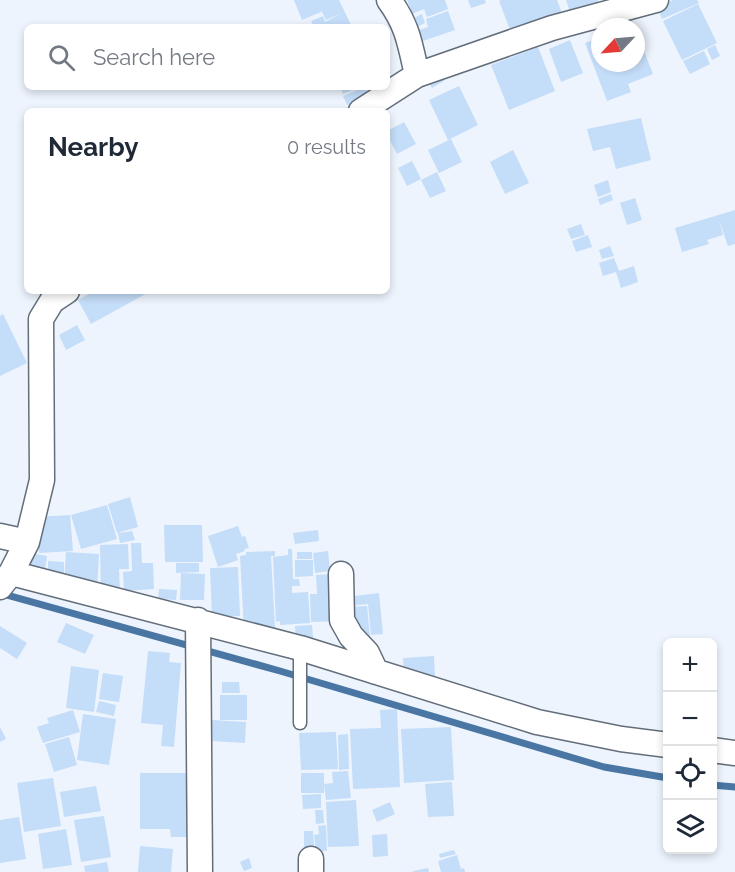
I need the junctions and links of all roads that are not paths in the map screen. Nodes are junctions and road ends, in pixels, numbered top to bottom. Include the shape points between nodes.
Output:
1 (390, 0) edge
2 (656, 0) edge
3 (417, 75) junction
4 (366, 108) edge
5 (63, 294) edge
6 (0, 536) edge
7 (27, 542) junction
8 (341, 574) dead end
9 (5, 580) edge
10 (198, 620) junction
11 (300, 648) junction
12 (376, 672) junction
13 (300, 723) dead end
14 (663, 744) edge
15 (717, 751) edge
16 (735, 753) edge
17 (200, 872) edge

1 - 3 street via 402,18
2 - 3 street via 552,28
3 - 4 street
5 - 7 street via 52,301 41,319 42,480
6 - 7 street
7 - 9 street
8 - 12 street via 342,620
9 - 10 street
10 - 11 street
10 - 17 street
11 - 12 street
11 - 13 lane
12 - 14 street via 537,722
15 - 16 street

